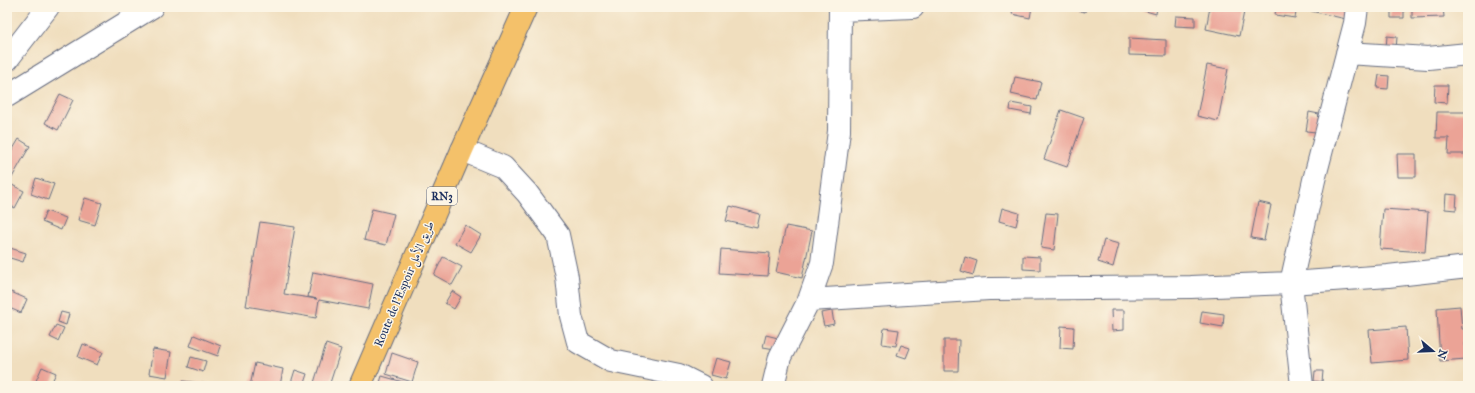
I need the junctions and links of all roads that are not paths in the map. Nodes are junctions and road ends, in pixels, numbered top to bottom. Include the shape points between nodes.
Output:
1 (48, 7) edge
2 (152, 7) edge
3 (526, 7) edge
4 (913, 7) edge
5 (1357, 7) edge
6 (840, 8) edge
7 (1347, 53) junction
8 (1468, 54) edge
9 (7, 60) edge
10 (7, 96) edge
11 (462, 150) junction
12 (1468, 267) edge
13 (1291, 283) junction
14 (809, 300) junction
15 (360, 386) edge
16 (701, 386) edge
17 (773, 386) edge
18 (1302, 386) edge

1 - 9 street
2 - 10 street
3 - 11 highway, Route de l’Espoir طريق الأمل / RN3
4 - 6 street
5 - 7 street
6 - 14 street via 839,131 822,263
7 - 8 street via 1428,58
7 - 13 street via 1314,180
11 - 15 highway, Route de l’Espoir طريق الأمل / RN3
11 - 16 street via 503,167 527,193 558,235 567,277 571,316 578,342 611,361 679,375
12 - 13 street
13 - 14 street via 989,290
13 - 18 street
14 - 17 street via 780,357

